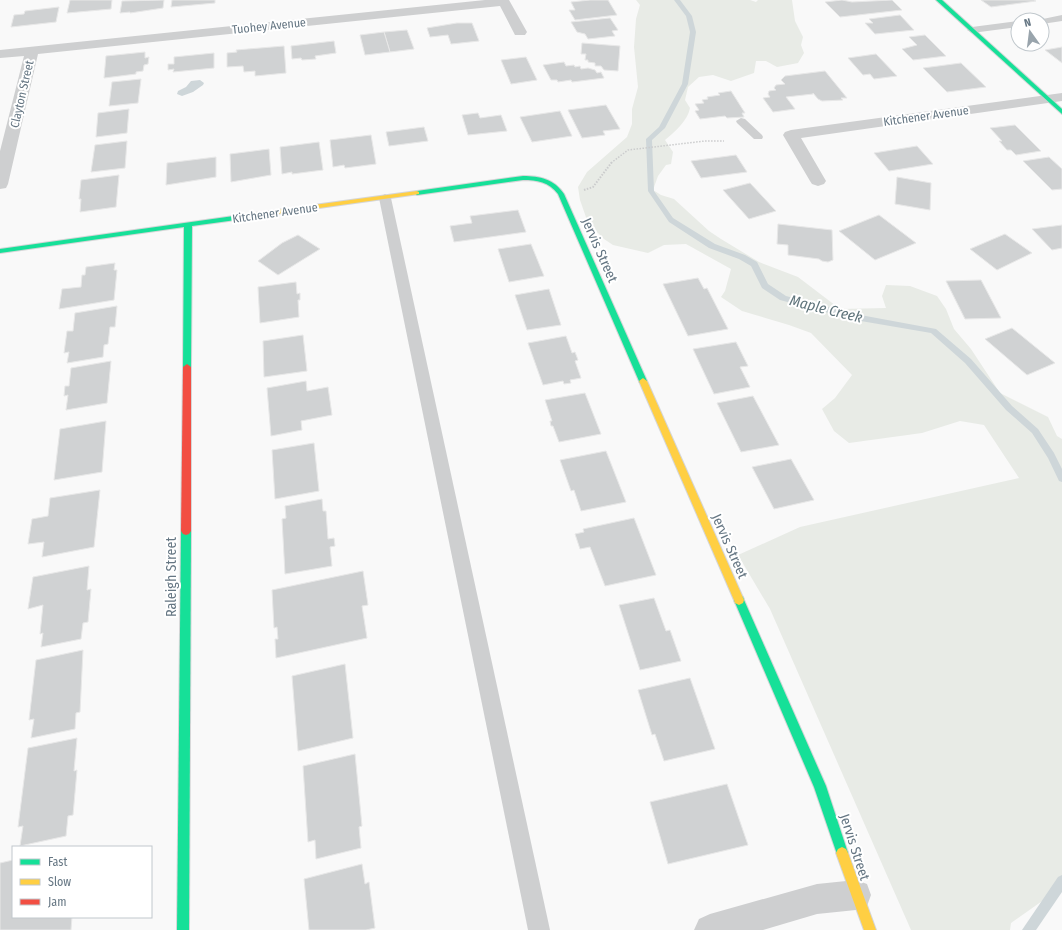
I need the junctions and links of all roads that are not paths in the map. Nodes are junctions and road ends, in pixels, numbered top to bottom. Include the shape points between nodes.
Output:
1 (939, 0) edge
2 (1062, 18) edge
3 (1050, 20) edge
4 (1010, 25) edge
5 (972, 30) junction
6 (520, 32) dead end
7 (32, 51) junction
8 (0, 54) edge
9 (1055, 98) edge
10 (1062, 112) edge
11 (741, 121) dead end
12 (758, 137) dead end
13 (818, 181) dead end
14 (549, 182) joint
15 (0, 184) edge
16 (385, 198) junction
17 (188, 225) junction
18 (0, 251) edge
19 (856, 896) junction
20 (183, 930) edge
21 (539, 930) edge
22 (710, 930) edge
23 (870, 930) edge

1 - 5 street
2 - 3 lane
4 - 5 lane
5 - 9 street
6 - 7 street, Tuohey Avenue via 504,2
7 - 8 street, Tuohey Avenue
7 - 15 street, Clayton Street
9 - 10 street
9 - 13 street, Kitchener Avenue via 791,135
11 - 12 lane
14 - 16 street, Kitchener Avenue via 523,178
14 - 19 street, Jervis Street via 559,190 820,786
16 - 17 street, Kitchener Avenue
16 - 21 lane
17 - 18 street, Kitchener Avenue
17 - 20 street, Raleigh Street
19 - 22 street via 817,899
19 - 23 street, Jervis Street

